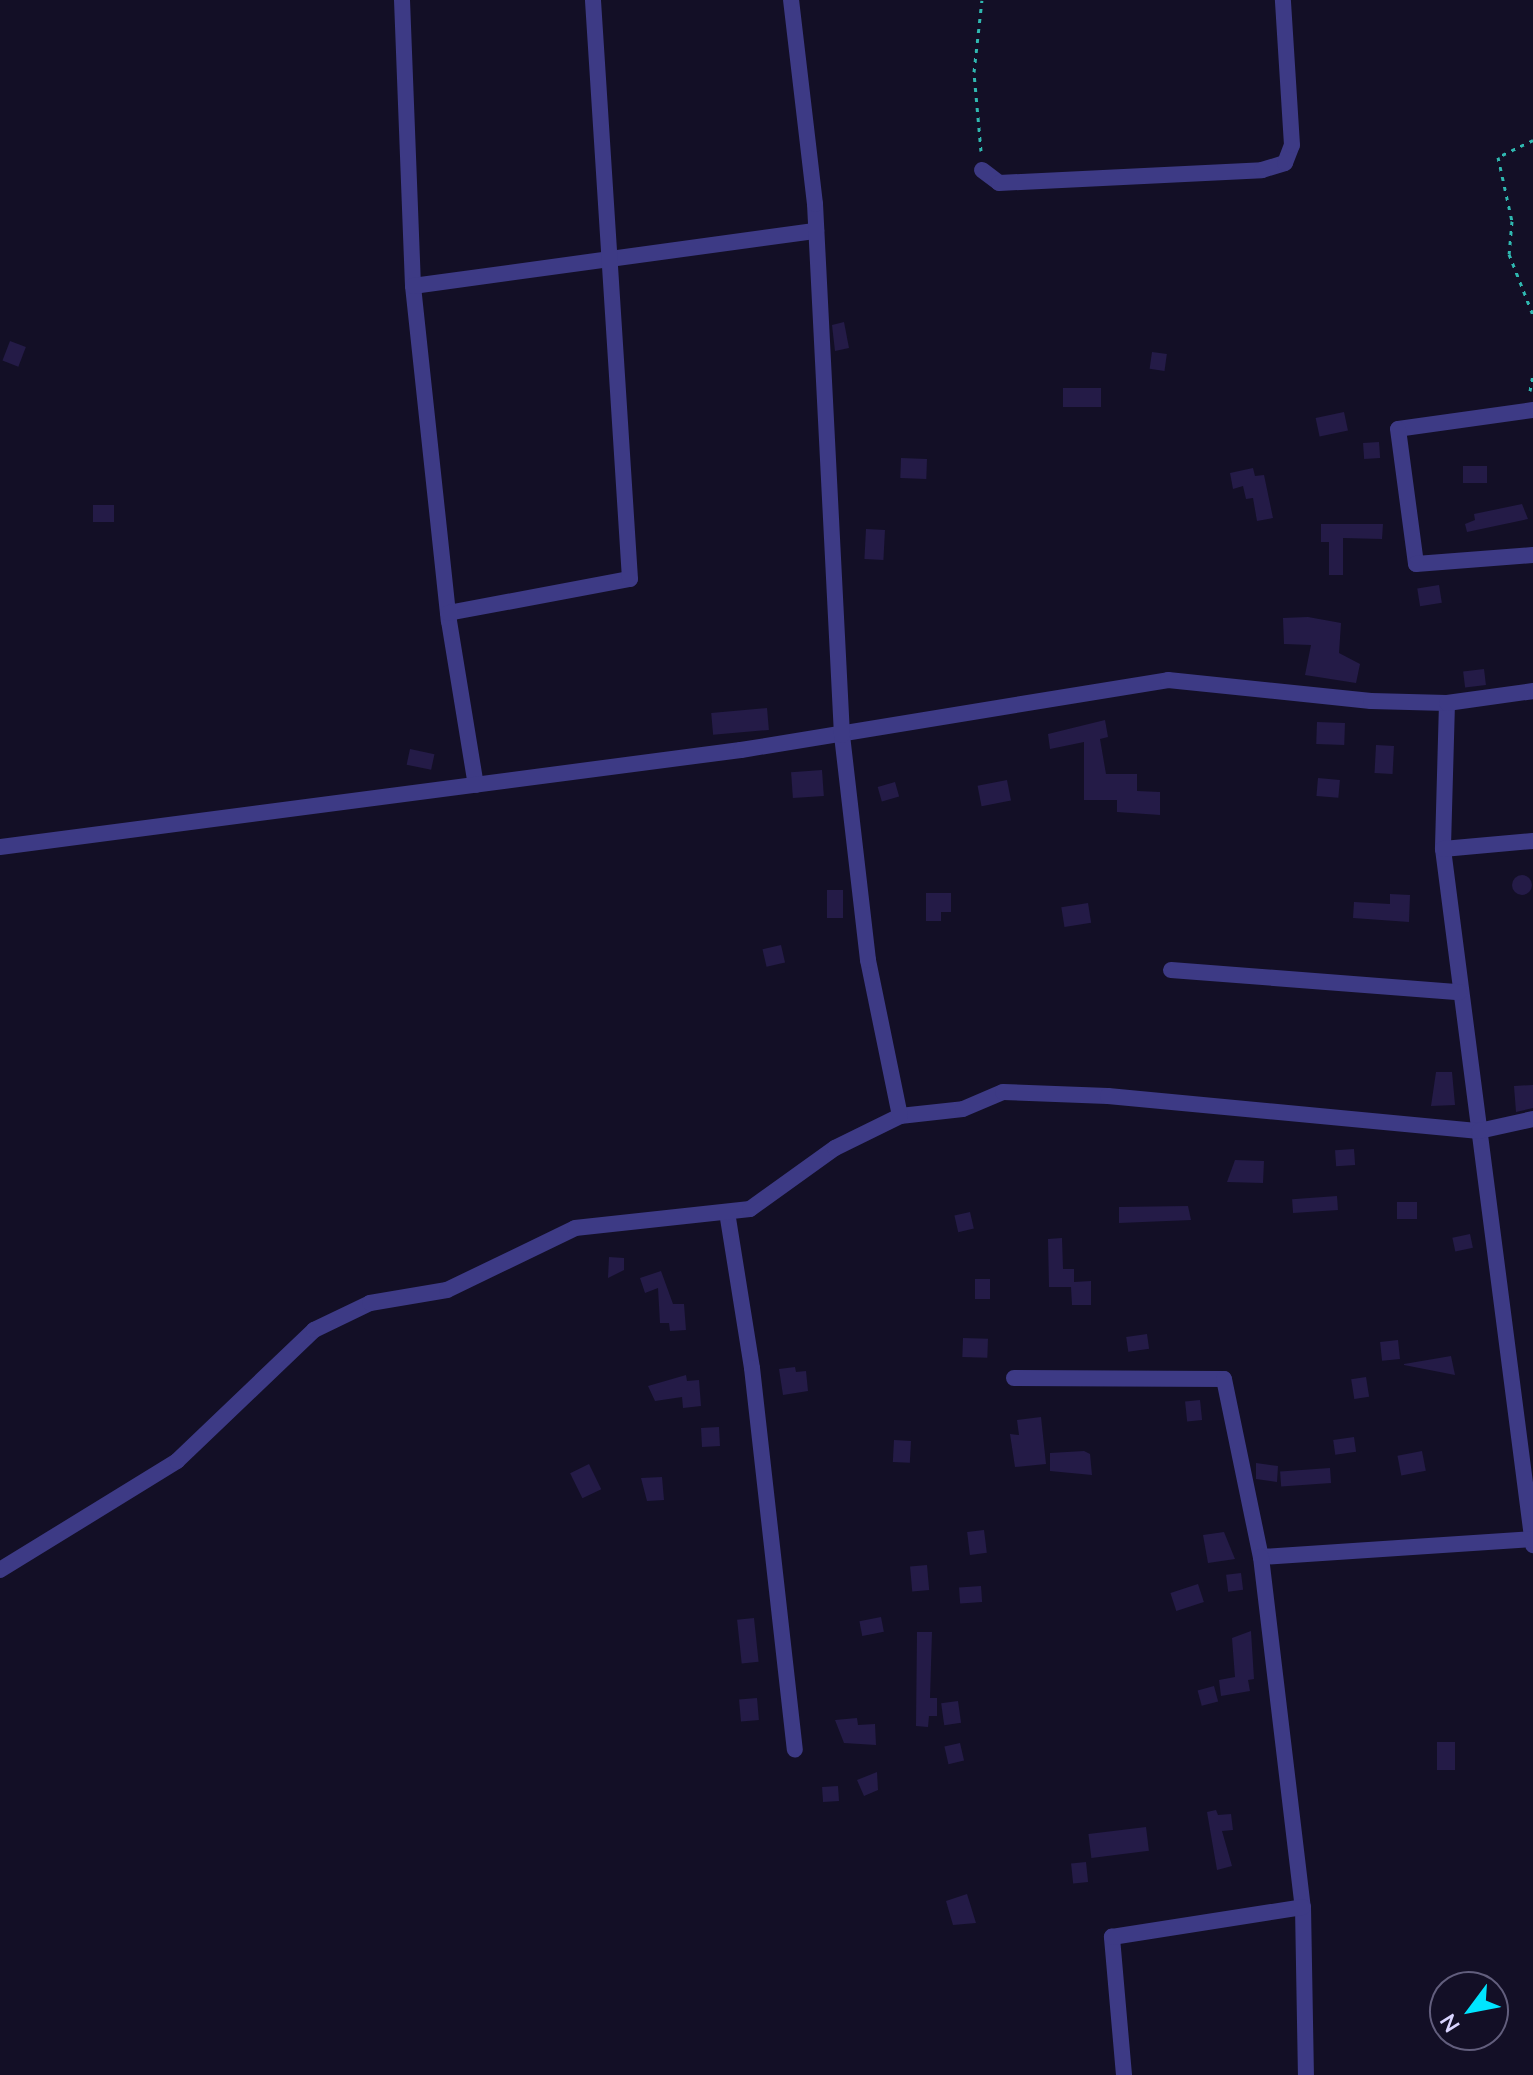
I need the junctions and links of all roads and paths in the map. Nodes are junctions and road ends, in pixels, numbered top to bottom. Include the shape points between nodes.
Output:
1 (402, 0) edge
2 (593, 0) edge
3 (791, 0) edge
4 (982, 0) edge
5 (1283, 0) edge
6 (1533, 140) edge
7 (982, 170) joint
8 (816, 231) junction
9 (608, 259) junction
10 (413, 286) junction
11 (1533, 315) edge
12 (1533, 410) edge
13 (1533, 555) edge
14 (448, 613) junction
15 (1533, 691) edge
16 (1447, 703) junction
17 (842, 735) junction
18 (476, 785) junction
19 (1533, 841) edge
20 (0, 847) edge
21 (1443, 849) junction
22 (1171, 970) dead end
23 (1459, 992) junction
24 (900, 1116) junction
25 (1533, 1119) edge
26 (1479, 1131) junction
27 (727, 1212) junction
28 (1014, 1378) dead end
29 (1532, 1539) edge
30 (1533, 1545) edge
31 (1261, 1557) junction
32 (0, 1570) edge
33 (795, 1750) dead end
34 (1303, 1907) junction
35 (1124, 2075) edge
36 (1306, 2075) edge

1 - 10 street
2 - 9 street
3 - 8 street
4 - 7 path via 974,72
5 - 7 street via 1292,145 1285,163 1262,170 999,183
6 - 11 path via 1498,157 1512,221 1509,254
8 - 9 street
8 - 17 street
9 - 10 street
9 - 14 street via 630,579
10 - 14 street
12 - 13 street via 1398,429 1416,564
14 - 18 street
15 - 16 street
16 - 17 street via 1371,701 1168,680
16 - 21 street
17 - 18 street
17 - 24 street via 868,960
18 - 20 street
19 - 21 street
21 - 23 street
22 - 23 street
23 - 26 street
24 - 26 street via 963,1109 1003,1092 1108,1096
24 - 27 street via 835,1148 750,1209
25 - 26 street
26 - 29 street
27 - 32 street via 575,1228 447,1290 370,1303 314,1330 177,1461
27 - 33 street via 752,1368
28 - 31 street via 1224,1379
29 - 30 street
29 - 31 street
31 - 34 street
34 - 35 street via 1112,1937
34 - 36 street

